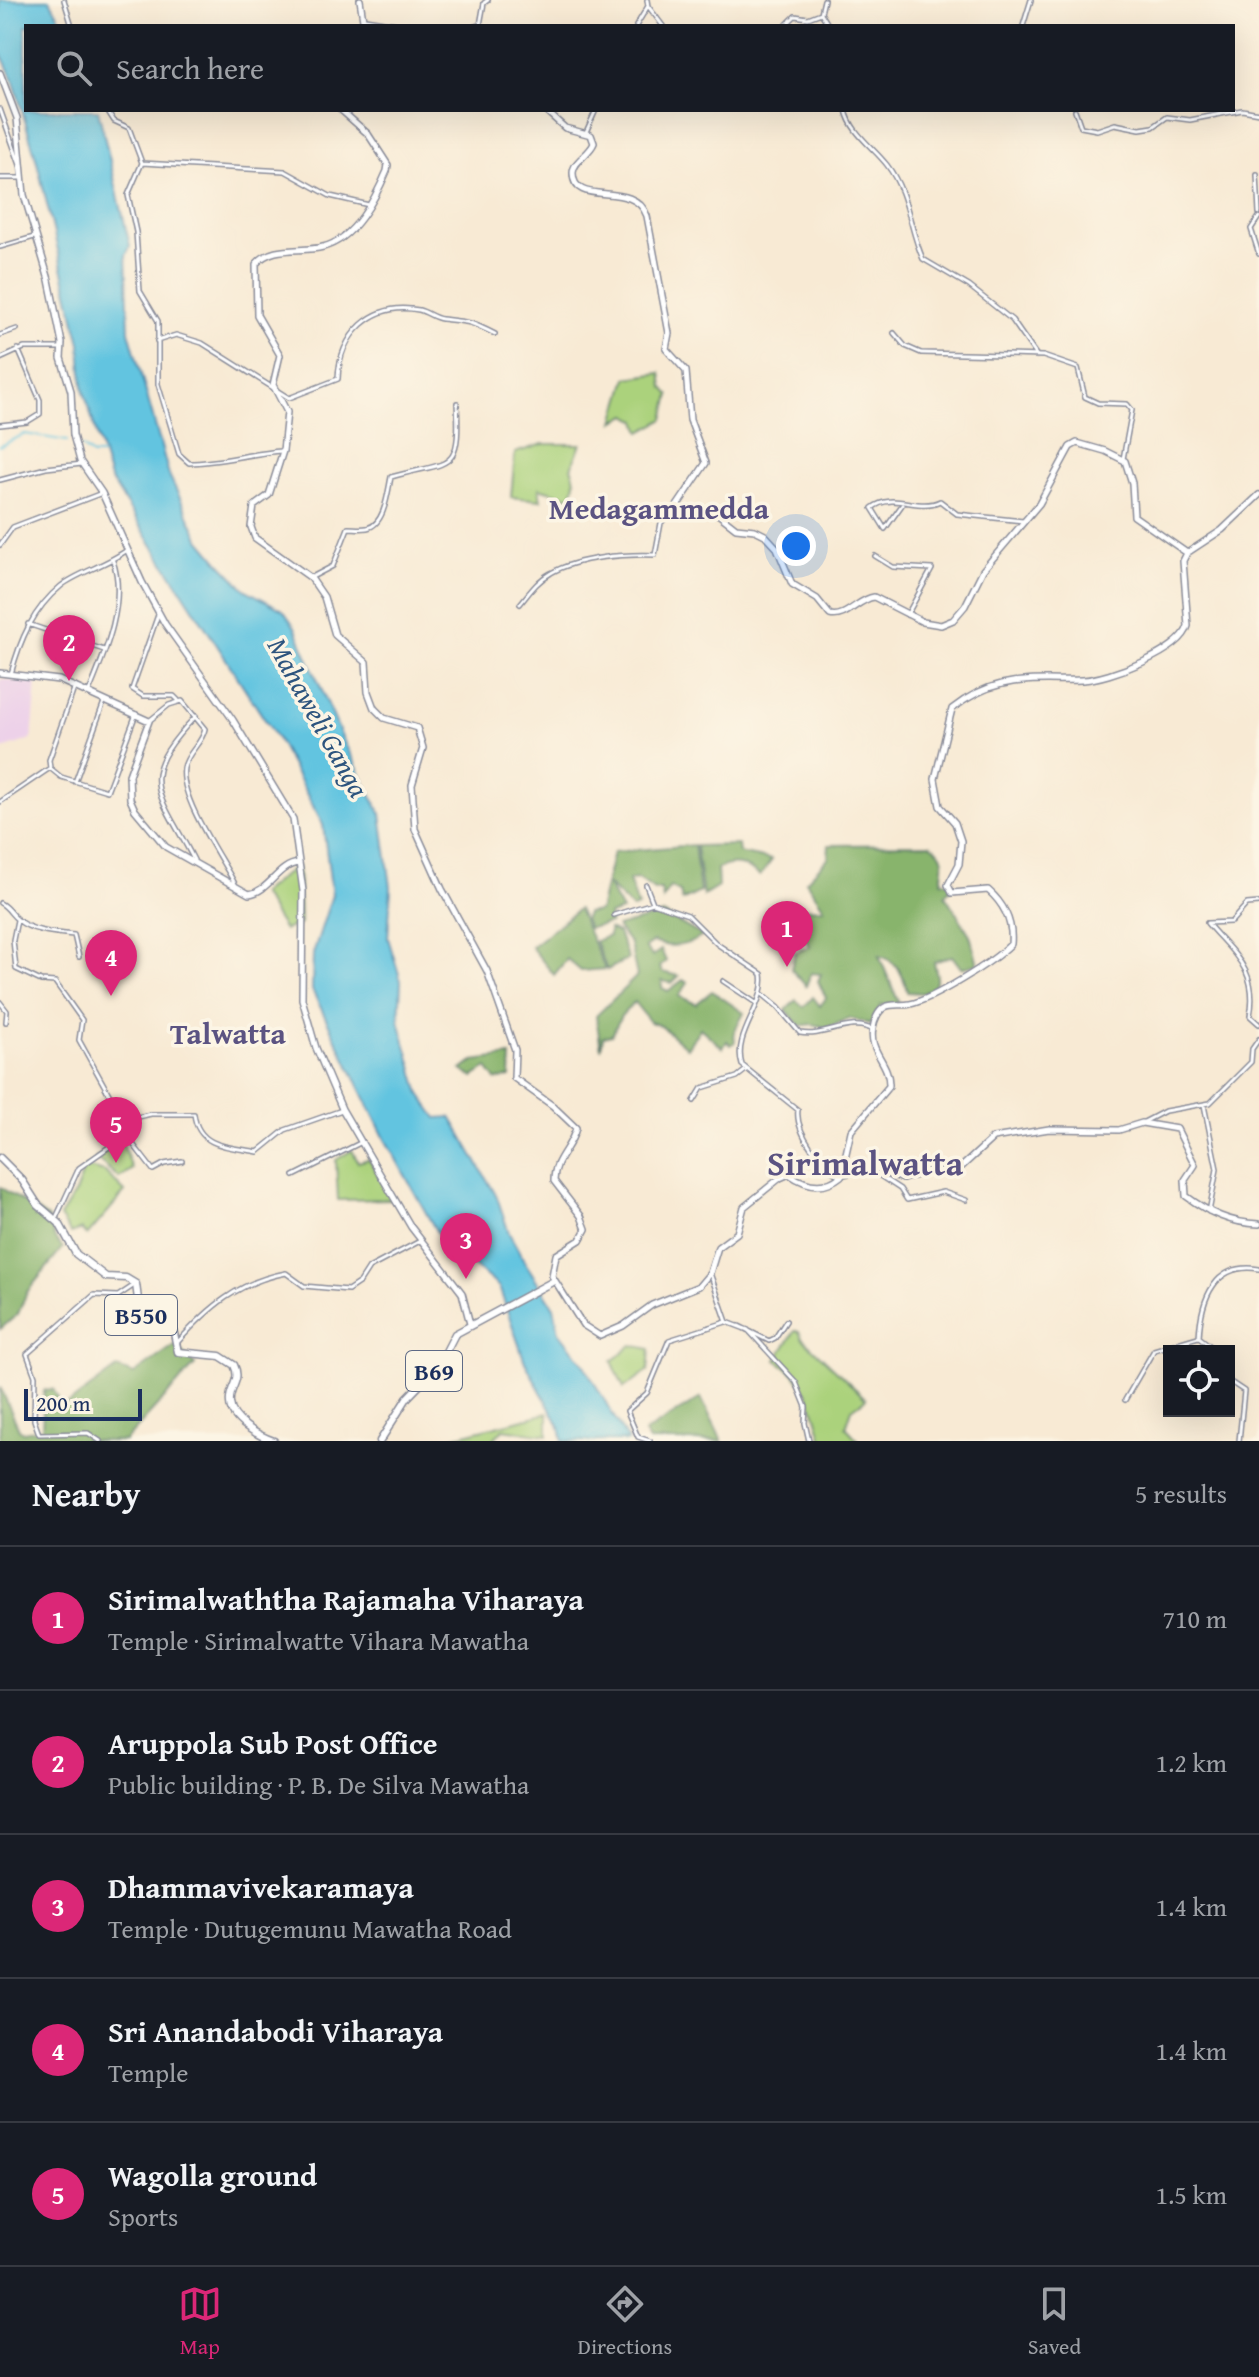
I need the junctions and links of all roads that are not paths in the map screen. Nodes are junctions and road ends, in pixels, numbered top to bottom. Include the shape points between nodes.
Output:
1 (64, 0) edge
2 (360, 0) edge
3 (488, 0) edge
4 (647, 0) edge
5 (824, 0) edge
6 (1031, 0) edge
7 (648, 6) junction
8 (821, 13) junction
9 (361, 19) junction
10 (71, 24) edge
11 (363, 24) edge
12 (395, 24) edge
13 (480, 24) edge
14 (637, 24) edge
15 (662, 24) edge
16 (787, 24) edge
17 (828, 24) edge
18 (1024, 24) edge
19 (0, 73) edge
20 (0, 109) edge
21 (1235, 111) edge
22 (108, 112) edge
23 (343, 112) edge
24 (547, 112) edge
25 (595, 112) edge
26 (847, 112) edge
27 (1076, 112) edge
28 (1231, 112) edge
29 (1259, 113) edge
30 (585, 134) junction
31 (142, 163) junction
32 (22, 169) junction
33 (1257, 175) dead end
34 (0, 178) edge
35 (21, 178) junction
36 (369, 205) junction
37 (1259, 215) edge
38 (34, 237) junction
39 (0, 247) edge
40 (1259, 254) edge
41 (17, 329) dead end
42 (894, 333) dead end
43 (495, 334) dead end
44 (0, 335) edge
45 (157, 341) junction
46 (62, 348) junction
47 (18, 349) junction
48 (1037, 356) junction
49 (0, 359) edge
50 (274, 388) junction
51 (457, 403) dead end
52 (0, 425) edge
53 (283, 451) junction
54 (1123, 459) junction
55 (82, 464) junction
56 (0, 480) edge
57 (102, 493) junction
58 (1259, 495) edge
59 (902, 505) dead end
60 (677, 506) junction
61 (1027, 521) junction
62 (0, 545) edge
63 (127, 550) junction
64 (1187, 553) junction
65 (875, 556) dead end
66 (113, 561) junction
67 (311, 578) junction
68 (520, 604) dead end
69 (159, 611) junction
70 (907, 615) junction
71 (28, 624) junction
72 (104, 650) junction
73 (0, 673) edge
74 (11, 674) junction
75 (75, 686) junction
76 (89, 692) junction
77 (105, 699) junction
78 (178, 700) junction
79 (136, 714) junction
80 (196, 716) junction
81 (149, 721) junction
82 (50, 768) junction
83 (75, 782) junction
84 (0, 802) edge
85 (299, 863) junction
86 (197, 867) junction
87 (235, 884) junction
88 (646, 885) dead end
89 (0, 903) edge
90 (653, 903) junction
91 (1259, 903) edge
92 (614, 915) dead end
93 (17, 920) junction
94 (79, 957) dead end
95 (723, 981) dead end
96 (760, 992) junction
97 (0, 1002) edge
98 (756, 1003) junction
99 (6, 1022) dead end
100 (1259, 1024) edge
101 (873, 1030) junction
102 (1259, 1039) edge
103 (746, 1070) junction
104 (694, 1101) dead end
105 (1204, 1105) junction
106 (342, 1109) junction
107 (129, 1119) junction
108 (1142, 1123) junction
109 (126, 1135) junction
110 (364, 1141) junction
111 (0, 1158) edge
112 (182, 1161) dead end
113 (870, 1169) junction
114 (842, 1175) junction
115 (294, 1176) dead end
116 (966, 1200) dead end
117 (1209, 1212) junction
118 (55, 1220) junction
119 (1259, 1224) edge
120 (420, 1241) junction
121 (1259, 1269) edge
122 (710, 1273) junction
123 (550, 1283) junction
124 (136, 1284) junction
125 (786, 1321) dead end
126 (470, 1324) junction
127 (729, 1324) junction
128 (1199, 1337) junction
129 (175, 1345) junction
130 (1209, 1345) edge
131 (1235, 1385) edge
132 (1125, 1400) dead end
133 (100, 1441) edge
134 (274, 1441) edge
135 (380, 1441) edge
136 (650, 1441) edge
137 (809, 1441) edge
138 (1239, 1441) edge

1 - 10 street
2 - 9 street
3 - 13 street
4 - 7 street
5 - 8 street
6 - 18 street
7 - 14 street
7 - 15 street
8 - 16 street via 813,18 795,16
8 - 17 street
9 - 11 street
9 - 12 street
19 - 32 street via 17,118
20 - 32 street
21 - 29 street
22 - 31 street via 129,128
23 - 36 street via 368,134 388,165
24 - 30 street via 565,128
25 - 30 street
26 - 48 street via 900,186 923,259 1012,320
27 - 28 street via 1081,127 1097,130 1115,124 1148,128 1167,117 1187,120
30 - 60 street via 594,143 575,165 578,187 587,193 625,194 647,216 669,333 666,349 686,371 690,420 706,463
31 - 36 street via 285,171 330,196
31 - 45 street via 128,208 136,232 140,291 158,321
32 - 35 street
33 - 37 street
34 - 35 street
35 - 38 street
36 - 50 street via 333,244 281,251 256,264 257,315 280,355
37 - 40 street via 1251,229
38 - 39 street
38 - 46 street via 49,280
41 - 44 street
42 - 48 street via 921,353
43 - 50 street via 467,320 440,319 418,310 387,312 354,327 342,349 338,379 289,398
45 - 50 street via 176,335 202,343
45 - 53 street via 158,384 185,461
46 - 47 street
46 - 55 street
47 - 49 street
47 - 52 street via 40,400 40,414 27,422
48 - 54 street via 1078,368 1089,400 1130,406
50 - 53 street via 287,412
51 - 67 street via 461,421 455,457 445,465 391,477 375,524 348,528 333,566
53 - 67 street via 269,495 254,506 251,527 255,538
54 - 61 street via 1073,444
54 - 64 street via 1132,483 1134,516
55 - 56 street
55 - 57 street
57 - 62 street via 13,527
57 - 63 street
58 - 64 street via 1222,530
59 - 61 street via 885,529 872,507 893,500 940,501 957,514
60 - 68 street via 661,523 655,555 561,568
60 - 70 street via 718,514 736,528 765,535 777,548 792,584 832,616 870,597
61 - 70 street via 983,570 953,620 935,625
63 - 66 street
63 - 69 street
64 - 101 street via 1182,565 1188,626 1185,636 1168,649 1098,678 998,685 952,709 935,779 940,806 955,823 961,841 959,864 948,885 952,893 988,890 998,899 1012,931 1011,944 972,974 911,1004 884,1007
65 - 70 street via 893,567 932,569
66 - 71 street via 62,585
66 - 72 street via 118,588
67 - 123 street via 324,597 335,635 366,662 374,708 384,718 417,728 423,753 412,785 415,829 487,971 515,1050 514,1078 576,1128 556,1163 554,1181 586,1229 580,1240 556,1255
69 - 78 street via 132,689 143,696
69 - 85 street via 281,796 293,819
71 - 72 street
71 - 74 street
72 - 76 street
73 - 74 street
74 - 75 street
75 - 76 street
75 - 82 street
76 - 77 street
77 - 79 street
77 - 83 street
78 - 80 street
78 - 81 street
79 - 81 street
79 - 83 street via 109,788
80 - 86 street via 170,744 155,786
80 - 87 street via 205,734 186,761 185,785
81 - 86 street via 129,775 130,799 166,847
82 - 83 street
82 - 84 street
85 - 87 street via 286,865 255,893 241,892
85 - 106 street via 302,999
86 - 87 street
88 - 90 street
89 - 93 street
90 - 92 street
90 - 96 street via 695,919 717,944 762,974
91 - 100 street via 1247,904 1231,922 1207,923 1249,963 1256,999 1250,1016
93 - 94 street via 74,935
93 - 107 street via 16,969 55,982 66,993 82,1020 79,1040 115,1105
95 - 98 street
96 - 98 street
96 - 101 street via 800,1033 829,1033 850,1025
97 - 99 street via 7,1011
98 - 103 street via 739,1046
101 - 114 street via 872,1047 886,1068 889,1086 851,1131
102 - 105 street via 1251,1062
103 - 104 street via 702,1088
103 - 114 street via 798,1110 798,1126 825,1164
105 - 108 street via 1165,1111
105 - 117 street via 1217,1169
106 - 107 street via 285,1130 258,1152 203,1139 194,1114
106 - 110 street
107 - 109 street
108 - 113 street via 1119,1130 1049,1129 993,1138 957,1171 903,1179
108 - 117 street via 1171,1125 1182,1134 1195,1165 1185,1180 1185,1193
109 - 112 street via 153,1170
109 - 118 street via 79,1168
110 - 115 street
110 - 120 street
111 - 118 main road, B550
113 - 114 street
113 - 116 street via 907,1200 943,1192
114 - 122 street via 811,1186 789,1174 780,1178 744,1207 737,1233 718,1247
117 - 119 street
118 - 124 main road, B550 via 72,1250 86,1262 106,1277
120 - 126 street via 462,1293
120 - 129 street via 369,1268 348,1290 304,1286 286,1273 256,1279 191,1326
121 - 128 street via 1241,1267 1215,1280 1200,1315
122 - 123 street via 699,1286 652,1305 600,1336 583,1325
122 - 127 street
123 - 126 main road, B69
124 - 129 main road, B550 via 139,1313 167,1316 174,1326
124 - 133 street via 118,1296 94,1295 27,1354 35,1376 34,1420 39,1434 88,1433
125 - 127 street via 769,1341 745,1326
126 - 135 main road, B69 via 451,1339 439,1365 407,1398
127 - 136 street via 669,1340 647,1393 627,1411 638,1437
127 - 137 street via 748,1330 796,1382 806,1407
128 - 130 street
128 - 132 street via 1154,1350
129 - 134 main road, B550 via 180,1353 209,1354 234,1365 238,1380 229,1402 232,1408 257,1434
131 - 138 street via 1244,1391

